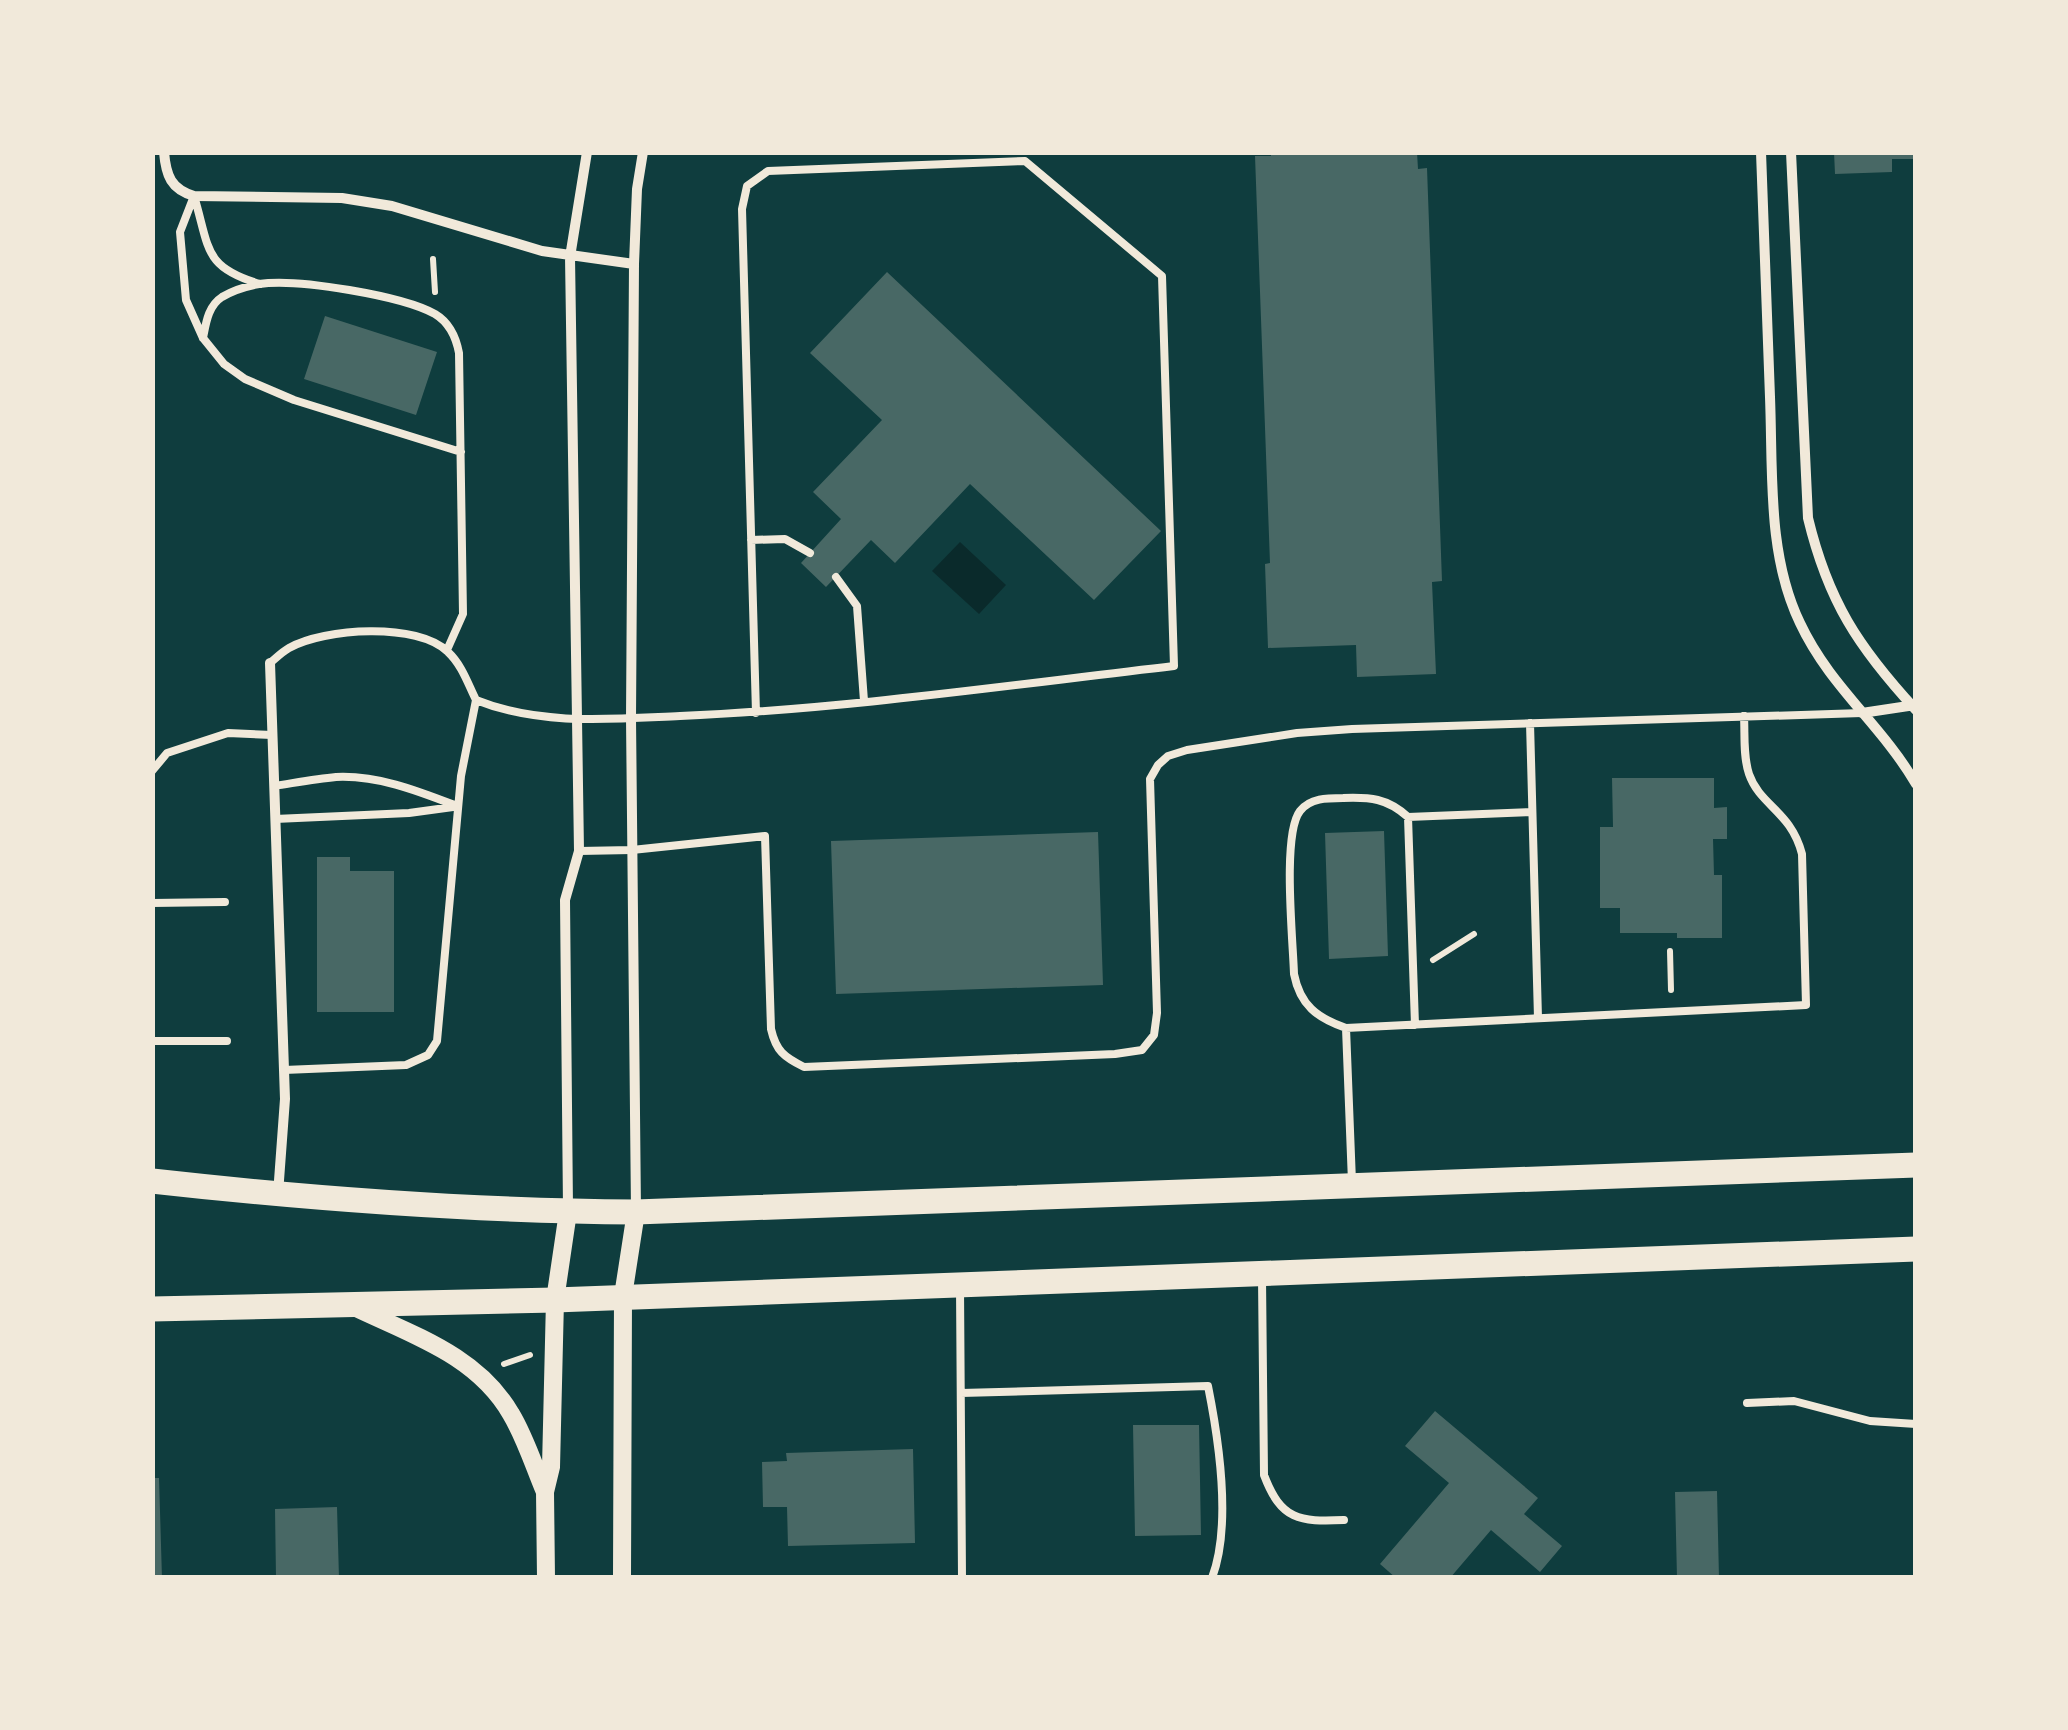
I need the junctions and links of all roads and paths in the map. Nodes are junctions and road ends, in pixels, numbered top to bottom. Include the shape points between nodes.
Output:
1 (164, 152) edge
2 (586, 152) edge
3 (643, 152) edge
4 (1761, 152) edge
5 (1791, 152) edge
6 (194, 196) junction
7 (570, 257) junction
8 (432, 260) dead end
9 (634, 264) junction
10 (260, 284) junction
11 (436, 293) dead end
12 (203, 338) junction
13 (460, 452) junction
14 (751, 540) junction
15 (810, 553) dead end
16 (836, 578) dead end
17 (446, 650) junction
18 (270, 663) joint
19 (476, 700) junction
20 (864, 701) junction
21 (1914, 707) edge
22 (756, 713) junction
23 (1862, 713) junction
24 (1744, 716) junction
25 (631, 718) junction
26 (579, 719) junction
27 (1530, 722) junction
28 (272, 735) junction
29 (152, 771) edge
30 (1916, 784) edge
31 (274, 786) junction
32 (457, 806) junction
33 (1532, 812) junction
34 (1408, 817) junction
35 (275, 819) junction
36 (632, 850) junction
37 (579, 851) junction
38 (225, 902) dead end
39 (152, 903) edge
40 (1474, 934) dead end
41 (1670, 951) dead end
42 (1432, 960) dead end
43 (1671, 990) dead end
44 (1538, 1018) junction
45 (1416, 1025) junction
46 (1346, 1028) junction
47 (152, 1041) edge
48 (227, 1041) dead end
49 (284, 1070) junction
50 (1916, 1165) edge
51 (152, 1181) edge
52 (1352, 1187) junction
53 (278, 1195) junction
54 (568, 1212) junction
55 (636, 1212) junction
56 (1916, 1250) edge
57 (1262, 1274) junction
58 (960, 1284) junction
59 (623, 1296) junction
60 (555, 1300) junction
61 (350, 1305) junction
62 (152, 1310) edge
63 (532, 1354) dead end
64 (503, 1364) dead end
65 (961, 1393) junction
66 (1747, 1403) dead end
67 (1916, 1424) edge
68 (545, 1492) junction
69 (1344, 1520) dead end
70 (546, 1578) edge
71 (622, 1578) edge
72 (962, 1578) edge
73 (1212, 1578) edge

1 - 6 street via 170,184
2 - 7 street
3 - 9 street
4 - 23 street via 1778,546 1785,583 1816,657
5 - 21 street via 1808,518 1839,611
6 - 7 street via 375,203
6 - 10 lane via 223,271
6 - 12 lane via 180,232 186,300
7 - 9 street
7 - 26 street
8 - 11 path
9 - 25 street
10 - 12 lane via 220,298
10 - 13 lane via 373,295 437,315 460,353
12 - 13 lane via 245,379
13 - 17 lane via 463,614
14 - 15 lane via 785,539
14 - 20 lane via 742,210 747,186 768,171 1025,161 1162,276 1174,666
14 - 22 lane
16 - 20 lane via 856,606
17 - 18 lane via 425,638 354,632 290,647
17 - 19 lane
18 - 28 street
19 - 26 lane via 503,711
19 - 32 lane
20 - 22 lane
21 - 23 street
22 - 25 lane
23 - 24 lane
23 - 30 street
24 - 27 lane
24 - 44 lane via 1749,774 1788,820 1802,854 1806,1005
25 - 26 lane
25 - 36 street
26 - 37 street
27 - 33 lane
27 - 36 lane via 1297,733 1187,750 1158,764 1150,780 1154,1035 1142,1050 1115,1054 804,1066 775,1048 771,1029 765,836
28 - 29 lane via 228,733 167,753
28 - 31 street
31 - 32 lane via 372,779
31 - 35 street
32 - 35 lane
32 - 49 lane via 440,1020 428,1055 406,1065
33 - 34 lane
33 - 44 lane
34 - 45 lane
34 - 46 lane via 1374,797 1323,798 1308,803 1292,825 1298,994 1310,1010
35 - 49 street
36 - 37 lane
36 - 55 street
37 - 54 street via 565,900
38 - 39 lane
40 - 42 path
41 - 43 path
44 - 45 lane
45 - 46 lane
46 - 52 lane
47 - 48 lane
49 - 53 street
50 - 52 main road
51 - 53 main road
52 - 55 main road
53 - 54 main road
54 - 55 main road
54 - 60 street
55 - 59 street
56 - 57 main road
57 - 58 main road
57 - 69 lane via 1264,1475 1272,1497 1293,1517
58 - 59 main road
58 - 65 lane
59 - 60 main road
59 - 71 street
60 - 61 main road
60 - 68 street
61 - 62 main road
61 - 68 street via 463,1360 486,1379 511,1414
63 - 64 path
65 - 72 lane
65 - 73 lane via 1208,1386 1220,1462 1221,1554
66 - 67 lane via 1794,1401 1870,1421
68 - 70 street

